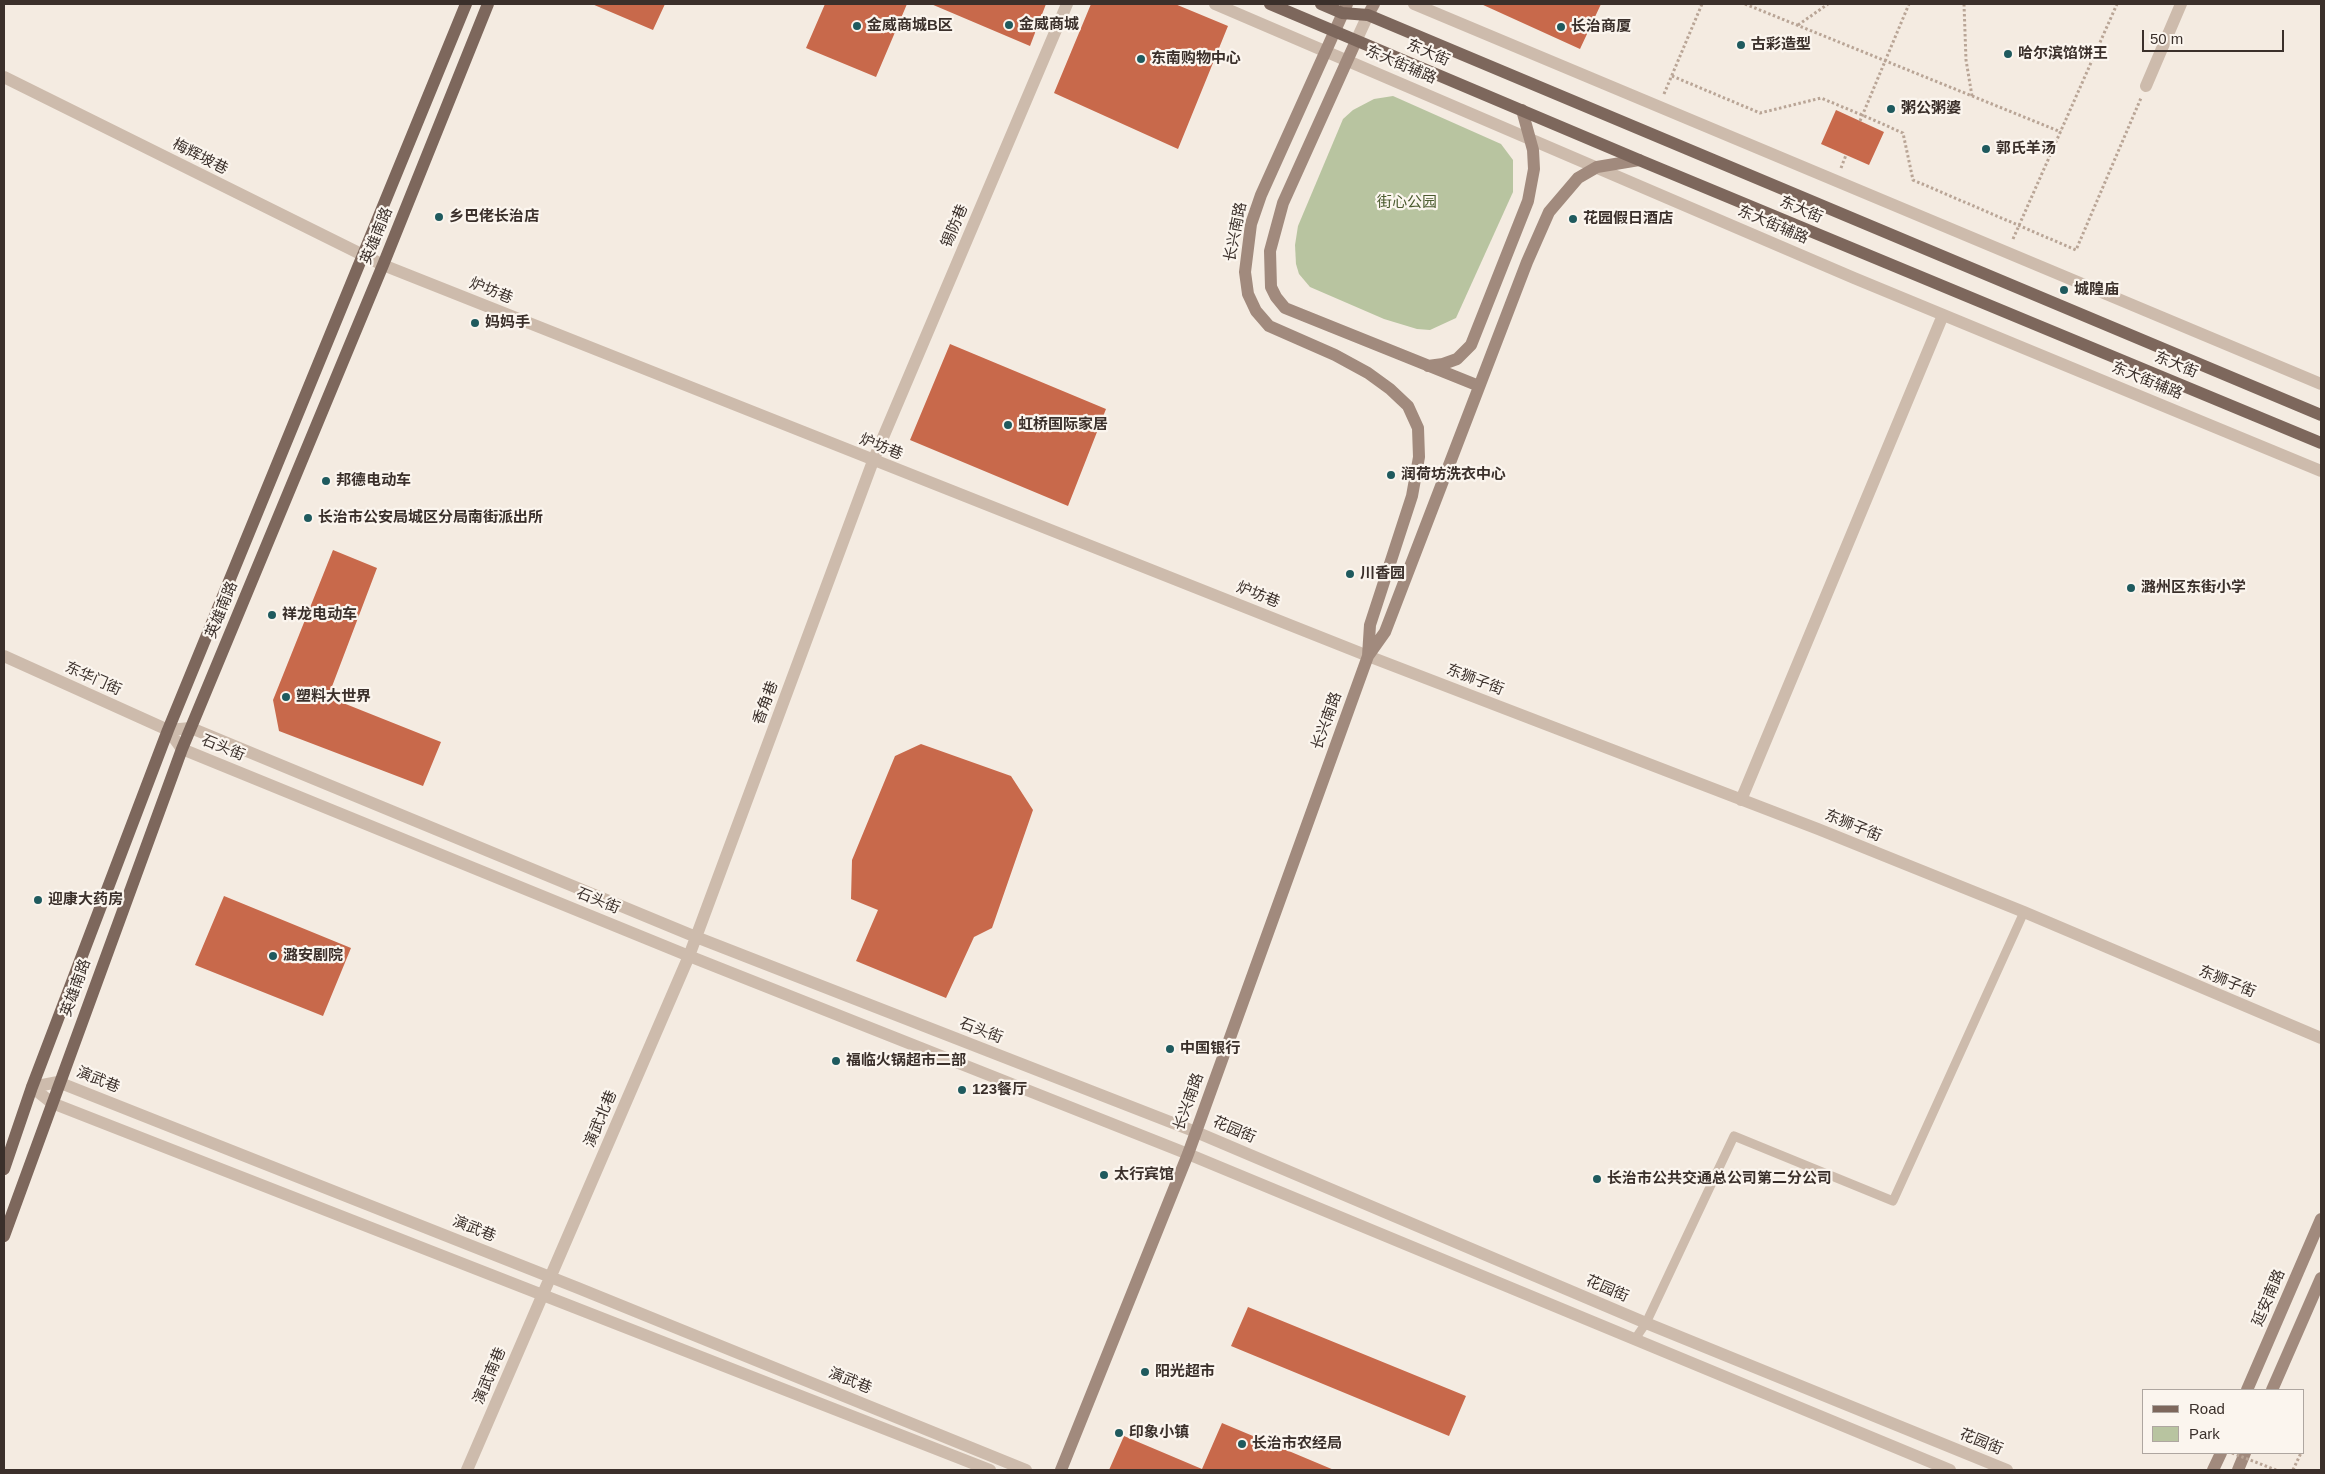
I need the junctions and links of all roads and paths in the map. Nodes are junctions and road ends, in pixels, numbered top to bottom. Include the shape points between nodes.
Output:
1 (466, 4) edge
2 (488, 4) edge
3 (1067, 4) edge
4 (1215, 4) edge
5 (1270, 4) edge
6 (1321, 4) edge
7 (1414, 4) edge
8 (1702, 4) edge
9 (1745, 4) edge
10 (1828, 4) edge
11 (1909, 4) edge
12 (1964, 4) edge
13 (2117, 4) edge
14 (2181, 4) edge
15 (1345, 8) edge
16 (1371, 9) edge
17 (1798, 25) junction
18 (1334, 31) junction
19 (1356, 40) junction
20 (1325, 50) junction
21 (1347, 60) junction
22 (1885, 60) junction
23 (1672, 76) junction
24 (4, 77) edge
25 (2146, 86) joint
26 (1972, 96) junction
27 (1658, 106) junction
28 (1522, 110) junction
29 (1862, 115) junction
30 (1860, 121) dead end
31 (2061, 132) junction
32 (1530, 138) junction
33 (1639, 160) junction
34 (1597, 167) junction
35 (2020, 225) junction
36 (2006, 253) junction
37 (363, 256) junction
38 (383, 265) junction
39 (1943, 315) junction
40 (1426, 366) junction
41 (2321, 384) edge
42 (1479, 386) junction
43 (2321, 414) edge
44 (2321, 443) edge
45 (873, 461) junction
46 (2321, 471) edge
47 (4, 656) edge
48 (1368, 656) junction
49 (191, 728) junction
50 (168, 730) junction
51 (182, 749) junction
52 (1741, 800) junction
53 (2024, 912) junction
54 (696, 937) junction
55 (689, 956) junction
56 (2321, 1038) edge
57 (58, 1082) junction
58 (32, 1088) junction
59 (52, 1103) junction
60 (1196, 1132) junction
61 (1188, 1154) junction
62 (4, 1169) edge
63 (2321, 1219) edge
64 (4, 1236) edge
65 (551, 1277) junction
66 (2321, 1278) edge
67 (542, 1295) junction
68 (1646, 1323) junction
69 (1636, 1339) junction
70 (2248, 1389) edge
71 (2272, 1389) edge
72 (2220, 1454) edge
73 (2235, 1454) edge
74 (2245, 1454) edge
75 (2301, 1454) edge
76 (467, 1470) edge
77 (990, 1470) edge
78 (1026, 1470) edge
79 (1061, 1470) edge
80 (1950, 1470) edge
81 (2007, 1470) edge
82 (2213, 1470) edge
83 (2238, 1470) edge
84 (2276, 1470) edge
85 (2293, 1470) edge

1 - 37 main road, 英雄南路
2 - 38 main road, 英雄南路
3 - 45 street, 锡防巷
4 - 20 street, 东大街辅路
5 - 18 main road, 东大街
6 - 15 main road, 东大街
7 - 27 street
8 - 23 path
9 - 17 path
10 - 17 path
11 - 22 path
12 - 26 path via 1966,60
13 - 31 path
14 - 25 street
15 - 16 main road, 东大街
15 - 18 main road, 长兴南路
16 - 19 street
16 - 43 main road, 东大街
17 - 22 path
18 - 19 main road, 东大街
18 - 20 main road, 长兴南路
19 - 21 main road
19 - 28 main road, 东大街
20 - 21 street, 东大街辅路
20 - 48 main road, 长兴南路 via 1260,195 1251,224 1245,272 1248,294 1256,311 1269,326 1368,373 1408,406 1418,428 1419,457 1412,496 1370,625
21 - 32 street, 东大街辅路
21 - 40 main road via 1283,203 1270,251 1271,287 1285,308
22 - 26 path
22 - 29 path
23 - 27 path
23 - 29 path via 1760,113 1821,98
24 - 37 street, 梅辉坡巷
25 - 35 path via 2076,250
26 - 31 path
27 - 36 street
28 - 32 main road
28 - 33 main road, 东大街
29 - 30 path
29 - 35 path via 1903,133 1913,180
31 - 35 path
32 - 34 street, 东大街辅路
32 - 40 main road via 1534,169 1528,201 1471,345 1457,359
33 - 34 main road, 长兴南路
33 - 44 main road, 东大街
34 - 39 street, 东大街辅路
34 - 42 main road, 长兴南路 via 1569,186 1549,212
35 - 36 path
36 - 41 street
37 - 38 street, 梅辉坡巷
37 - 50 main road, 英雄南路
38 - 45 street, 炉坊巷
38 - 49 main road, 英雄南路
39 - 46 street, 东大街辅路
39 - 52 street
40 - 42 main road
42 - 48 main road, 长兴南路 via 1385,632
45 - 48 street, 炉坊巷
45 - 54 street, 香角巷
47 - 50 street, 东华门街
48 - 52 street, 东狮子街
48 - 60 main road, 长兴南路
49 - 50 street, 石头街
49 - 51 main road, 英雄南路
49 - 54 street, 石头街
50 - 51 street, 石头街
50 - 58 main road, 英雄南路
51 - 55 street, 石头街
51 - 57 main road, 英雄南路
52 - 53 street, 东狮子街
53 - 56 street, 东狮子街
53 - 68 lane via 1893,1201 1734,1136
54 - 55 street, 香角巷
54 - 60 street, 石头街
55 - 61 street, 石头街
55 - 65 street, 演武北巷
57 - 58 street, 演武巷
57 - 59 main road, 英雄南路
57 - 65 street, 演武巷
58 - 59 street
58 - 62 main road, 英雄南路
59 - 64 main road, 英雄南路
59 - 67 street
60 - 61 main road, 长兴南路
60 - 68 street, 花园街
61 - 69 street
61 - 79 main road, 长兴南路
63 - 70 main road, 延安南路
65 - 67 street, 演武北巷
65 - 78 street, 演武巷
66 - 71 main road
67 - 76 street, 演武南巷
67 - 77 street
68 - 69 lane
68 - 81 street, 花园街
69 - 80 street
72 - 82 main road
73 - 84 path, bridge
74 - 83 main road
75 - 85 path

